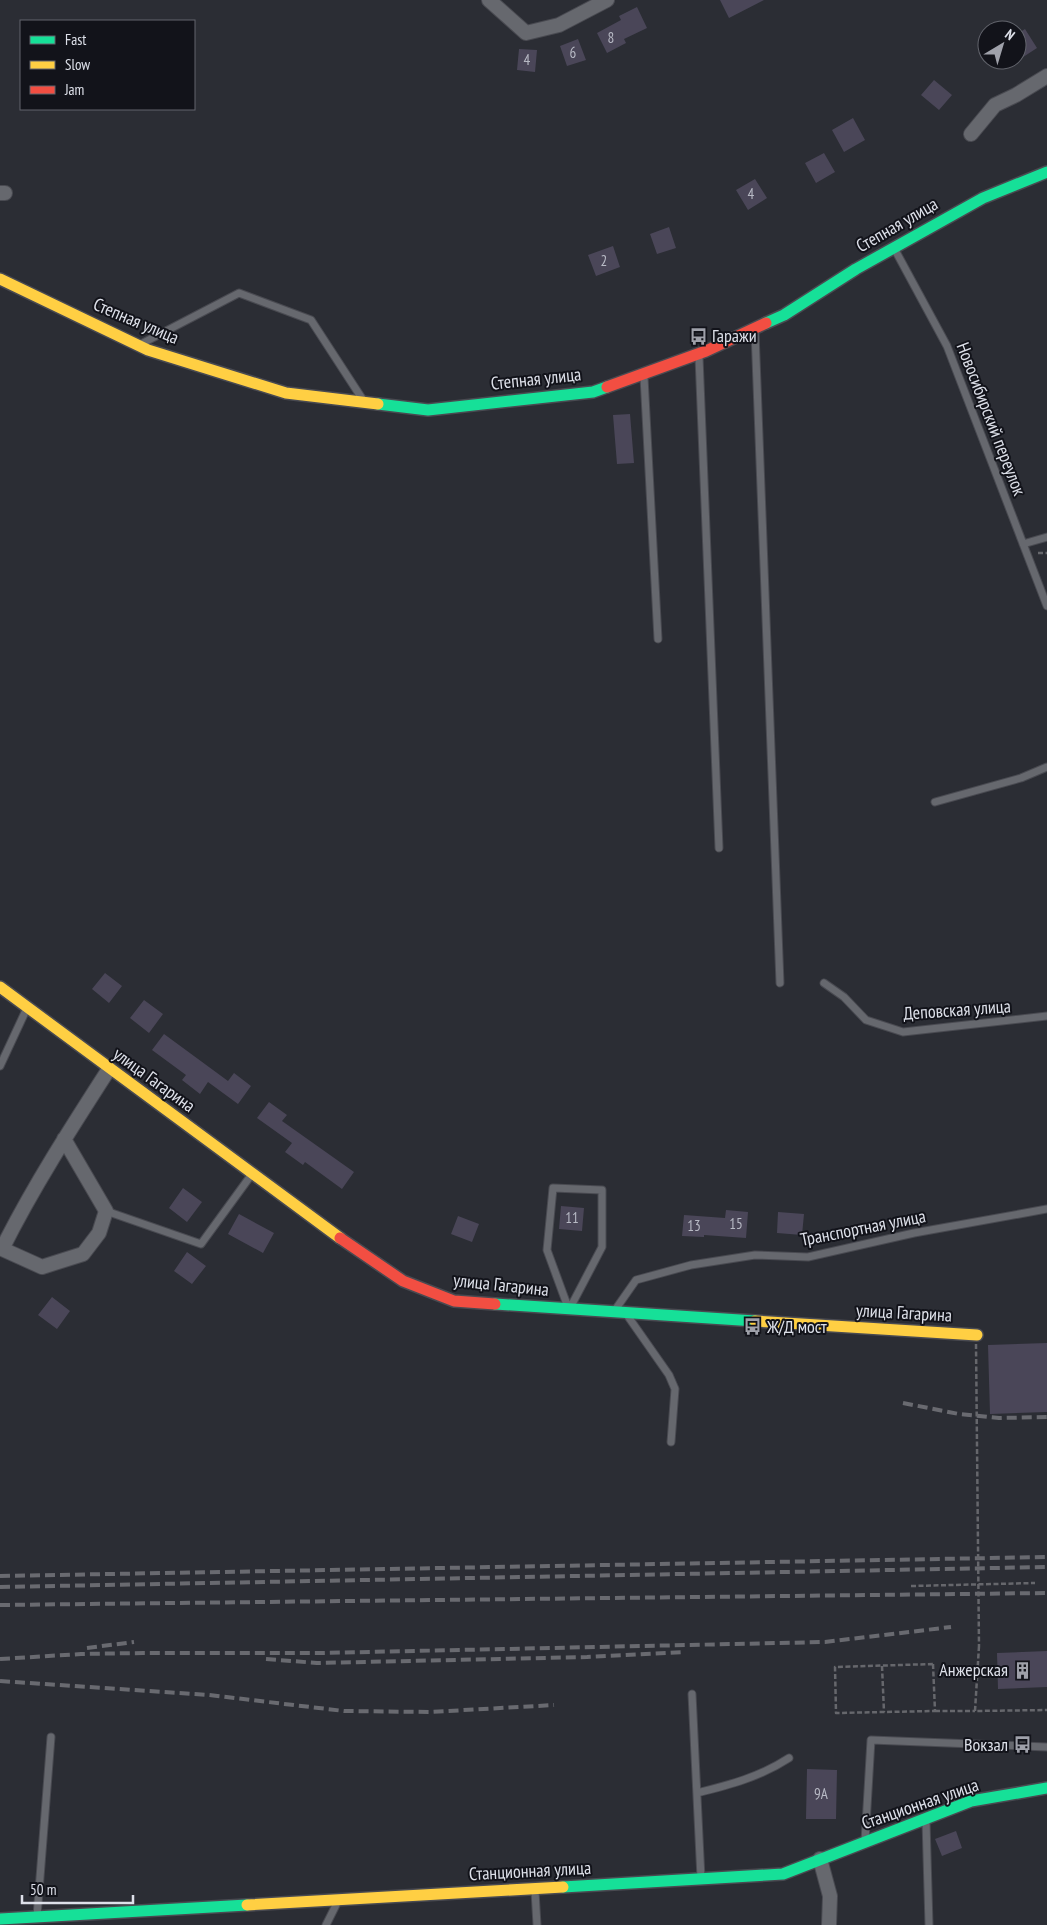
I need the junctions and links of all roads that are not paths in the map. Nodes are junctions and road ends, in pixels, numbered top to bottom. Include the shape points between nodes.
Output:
1 (488, 0) edge
2 (607, 0) edge
3 (1047, 76) edge
4 (971, 134) dead end
5 (1047, 172) edge
6 (894, 248) junction
7 (0, 279) edge
8 (754, 329) junction
9 (138, 345) junction
10 (699, 354) junction
11 (644, 374) junction
12 (364, 402) junction
13 (1047, 537) edge
14 (1023, 544) junction
15 (1047, 606) edge
16 (658, 638) dead end
17 (1047, 767) edge
18 (935, 802) dead end
19 (719, 848) dead end
20 (780, 983) dead end
21 (824, 983) dead end
22 (0, 987) edge
23 (27, 1008) junction
24 (1047, 1016) edge
25 (0, 1066) edge
26 (109, 1069) junction
27 (64, 1139) junction
28 (252, 1174) junction
29 (1047, 1209) edge
30 (106, 1211) junction
31 (569, 1310) junction
32 (613, 1312) junction
33 (625, 1313) junction
34 (977, 1340) road end
35 (671, 1442) dead end
36 (692, 1694) dead end
37 (51, 1737) dead end
38 (1047, 1747) edge
39 (789, 1758) dead end
40 (1047, 1788) edge
41 (697, 1793) junction
42 (926, 1818) junction
43 (864, 1842) junction
44 (820, 1859) junction
45 (702, 1878) junction
46 (535, 1888) junction
47 (338, 1900) junction
48 (37, 1917) junction
49 (0, 1919) edge
50 (326, 1925) edge
51 (537, 1925) edge
52 (829, 1925) edge
53 (929, 1925) edge

1 - 2 street via 526,33 559,24
3 - 4 street via 995,105
5 - 6 main road, Степная улица via 983,198
6 - 8 main road, Степная улица via 784,315
6 - 14 lane, Новосибирский переулок via 947,346
7 - 9 main road, Степная улица
8 - 10 main road, Степная улица
8 - 20 lane
9 - 12 main road, Степная улица via 286,393
9 - 12 lane via 239,293 311,320
10 - 11 main road, Степная улица
10 - 19 lane
11 - 12 main road, Степная улица via 593,392 428,410
11 - 16 lane
13 - 14 lane
14 - 15 lane, Новосибирский переулок
17 - 18 lane via 1021,778
21 - 24 lane, Деповская улица via 844,997 866,1020 903,1032
22 - 23 main road, улица Гагарина
23 - 25 lane
23 - 26 main road, улица Гагарина
26 - 27 street
26 - 28 main road, улица Гагарина
27 - 30 street
27 - 30 street via 2,1250 42,1267 83,1254 99,1233
28 - 30 lane via 201,1244
28 - 31 main road, улица Гагарина via 403,1281 454,1301
29 - 32 lane, Транспортная улица via 914,1233 808,1257 755,1255 691,1265 636,1280
31 - 31 lane via 602,1247 602,1190 553,1188 547,1250
31 - 32 main road, улица Гагарина
32 - 33 main road, улица Гагарина
33 - 34 main road, улица Гагарина
33 - 35 lane via 669,1375 675,1389
36 - 41 lane
37 - 48 lane
38 - 43 lane via 871,1740
39 - 41 lane via 736,1784
40 - 42 main road, Станционная улица via 971,1801
41 - 45 lane
42 - 43 main road, Станционная улица
42 - 53 lane
43 - 44 main road, Станционная улица
44 - 45 main road, Станционная улица via 783,1874
44 - 52 street via 830,1896
45 - 46 main road, Станционная улица
46 - 47 main road, Станционная улица
46 - 51 lane
47 - 48 main road, Станционная улица
47 - 50 lane
48 - 49 main road, Станционная улица

